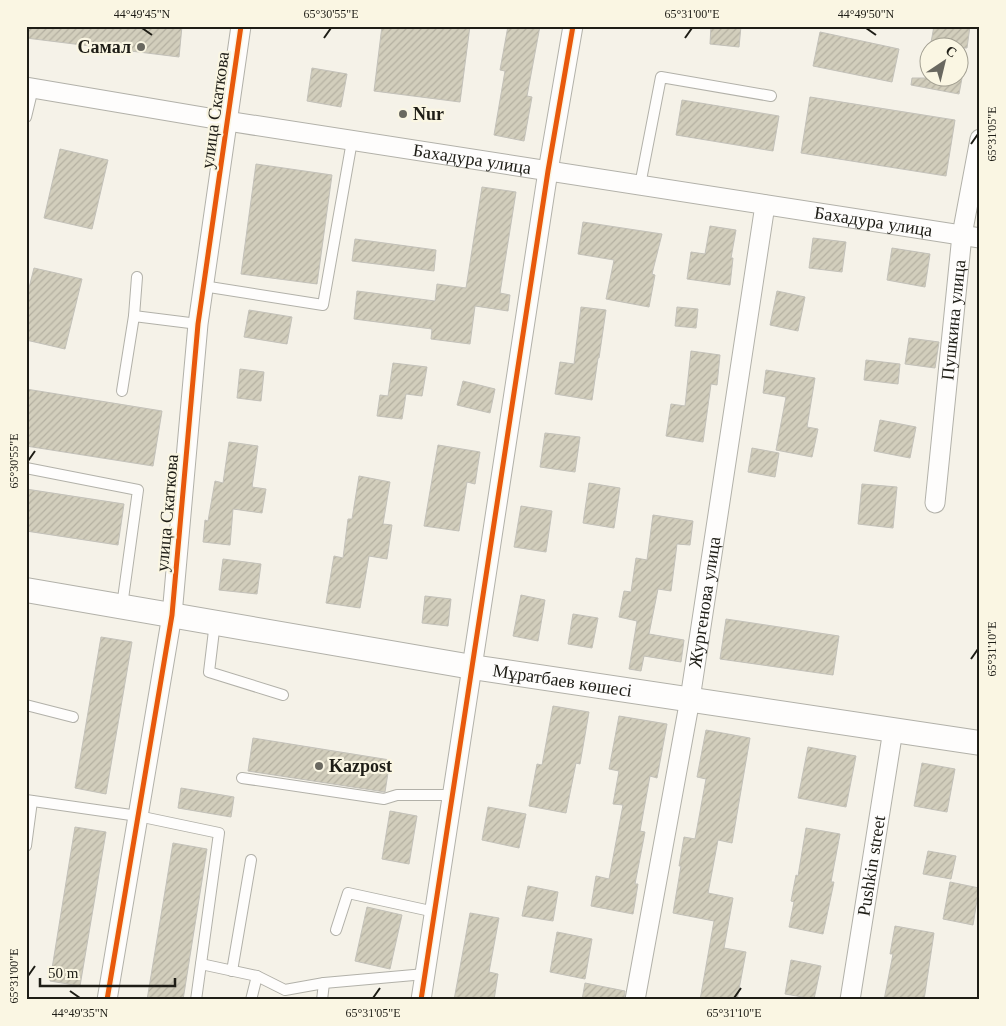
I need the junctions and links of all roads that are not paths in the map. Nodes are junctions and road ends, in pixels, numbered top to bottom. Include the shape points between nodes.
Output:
1 (241, 26) edge
2 (573, 26) edge
3 (29, 88) edge
4 (771, 96) dead end
5 (26, 117) edge
6 (227, 121) junction
7 (980, 139) edge
8 (352, 141) junction
9 (548, 171) junction
10 (640, 185) junction
11 (765, 205) junction
12 (971, 236) edge
13 (137, 277) dead end
14 (204, 286) junction
15 (134, 316) junction
16 (198, 324) junction
17 (122, 392) dead end
18 (26, 468) edge
19 (935, 503) dead end
20 (26, 590) edge
21 (122, 606) junction
22 (172, 615) junction
23 (215, 622) junction
24 (472, 666) junction
25 (283, 695) dead end
26 (690, 700) junction
27 (26, 705) edge
28 (73, 717) dead end
29 (893, 730) junction
30 (980, 743) edge
31 (242, 778) dead end
32 (452, 795) junction
33 (29, 801) edge
34 (138, 816) junction
35 (26, 846) edge
36 (251, 860) dead end
37 (435, 912) junction
38 (336, 930) dead end
39 (201, 964) junction
40 (232, 970) junction
41 (425, 974) junction
42 (257, 976) junction
43 (324, 983) junction
44 (106, 1000) edge
45 (196, 1000) edge
46 (252, 1000) edge
47 (322, 1000) edge
48 (421, 1000) edge
49 (636, 1000) edge
50 (850, 1000) edge

1 - 6 street, улица Скаткова
2 - 9 street
3 - 5 lane
3 - 6 street, Бахадура улица
4 - 10 lane via 660,76
6 - 8 street, Бахадура улица
6 - 14 street, улица Скаткова
7 - 12 street, Пушкина улица
8 - 9 street, Бахадура улица
8 - 14 lane via 323,306
9 - 10 street, Бахадура улица
9 - 24 street
10 - 11 street, Бахадура улица
11 - 12 street, Бахадура улица
11 - 26 street, Жургенова улица
12 - 19 street, Пушкина улица
13 - 15 lane
14 - 16 street, улица Скаткова
15 - 16 lane
15 - 17 lane
16 - 22 street, улица Скаткова
18 - 21 lane via 138,490
20 - 21 street, Мұратбаев көшесі
21 - 22 street, Мұратбаев көшесі
22 - 23 street, Мұратбаев көшесі
22 - 34 street, улица Скаткова
23 - 24 street, Мұратбаев көшесі
23 - 25 lane via 209,672
24 - 26 street, Мұратбаев көшесі
24 - 32 street
26 - 29 street, Мұратбаев көшесі
26 - 49 street, Жургенова улица
27 - 28 lane
29 - 30 street, Мұратбаев көшесі
29 - 50 street, Pushkin street
31 - 32 lane via 384,799 397,795
32 - 37 street
33 - 34 lane
33 - 35 lane
34 - 39 lane via 219,833
34 - 44 street, улица Скаткова
36 - 40 lane
37 - 38 lane via 348,893
37 - 41 street
39 - 40 lane
39 - 45 lane
40 - 42 lane
41 - 43 lane
41 - 48 street
42 - 43 lane via 285,990
42 - 46 lane
43 - 47 lane

